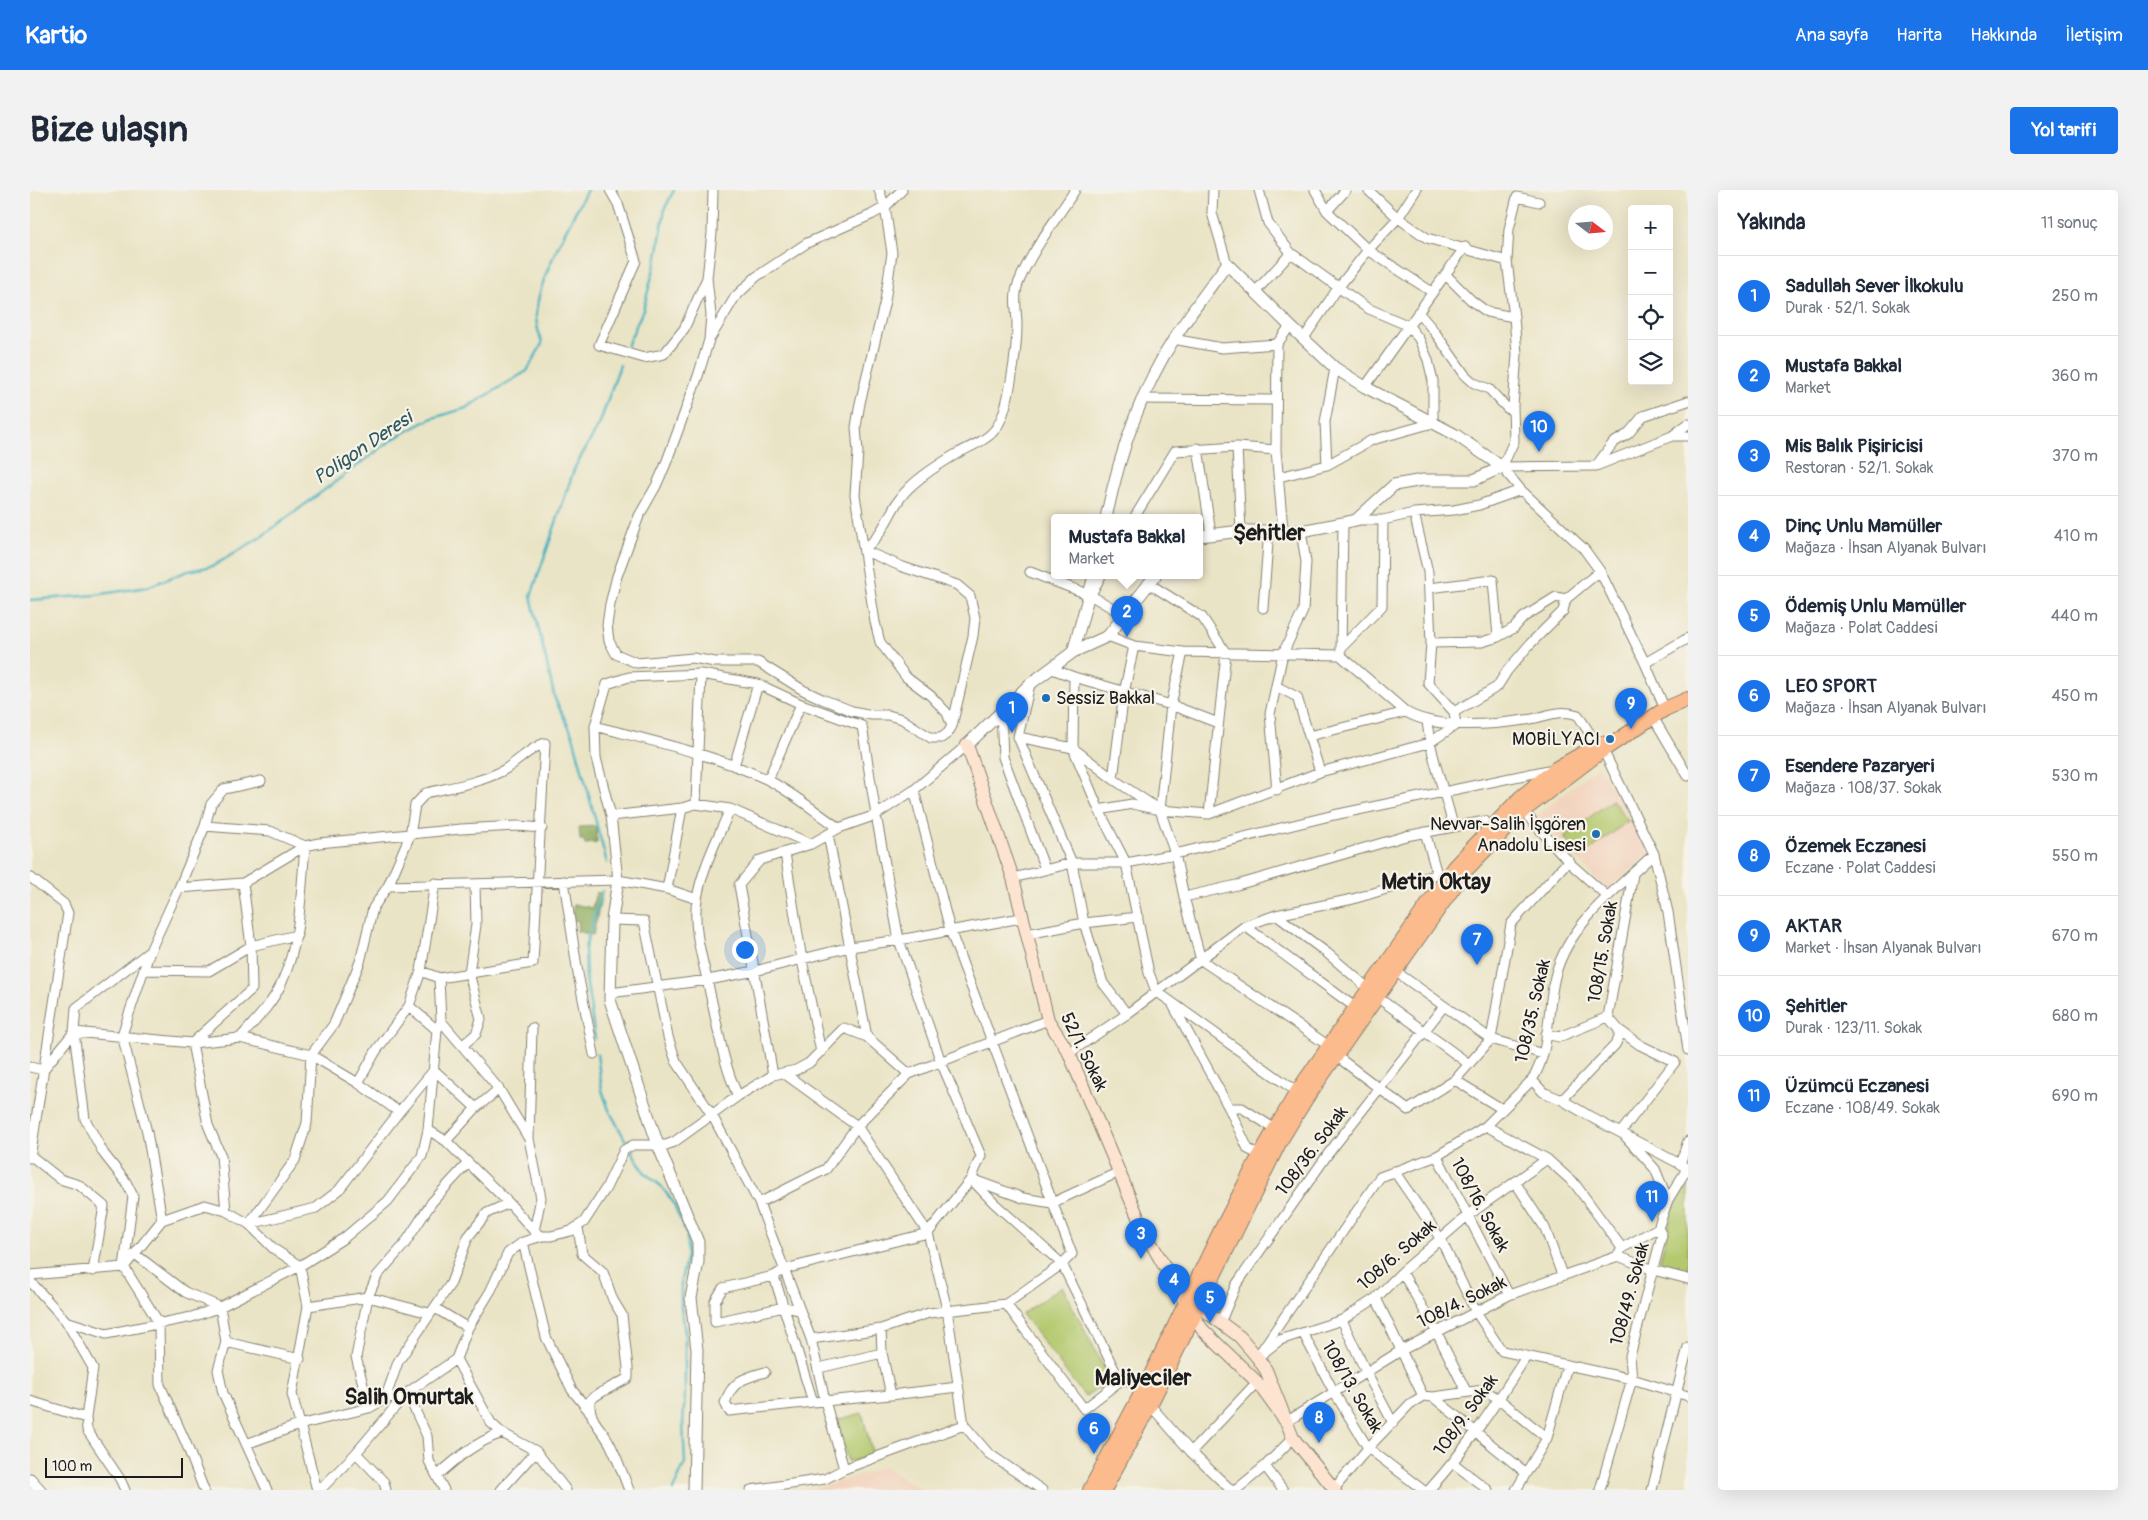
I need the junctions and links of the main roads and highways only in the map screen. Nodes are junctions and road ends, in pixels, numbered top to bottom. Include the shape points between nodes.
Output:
1 (1688, 699) edge
2 (967, 745) road end
3 (1600, 747) junction
4 (1391, 968) junction
5 (1373, 993) junction
6 (1332, 1050) junction
7 (1171, 1278) junction
8 (1198, 1279) junction
9 (1193, 1312) junction
10 (1156, 1380) junction
11 (1286, 1422) junction
12 (1335, 1489) edge
13 (1090, 1490) edge
14 (1104, 1490) edge

1 - 3 main road
2 - 7 main road, 52/1. Sokak via 1013,878 1048,1020 1069,1053 1144,1229
3 - 4 main road via 1523,811 1465,871
3 - 4 main road via 1557,768 1520,798 1454,867
4 - 5 main road
5 - 6 main road
5 - 6 main road via 1356,1008
6 - 8 main road via 1297,1092 1275,1129
6 - 9 main road via 1280,1141
7 - 8 main road via 1185,1284
7 - 9 main road, 52/1. Sokak
8 - 9 main road
9 - 10 main road
9 - 11 main road via 1202,1328 1257,1382
9 - 11 main road via 1220,1323 1240,1337 1257,1357 1266,1370
10 - 13 main road
10 - 14 main road via 1150,1405
11 - 12 main road via 1293,1438

